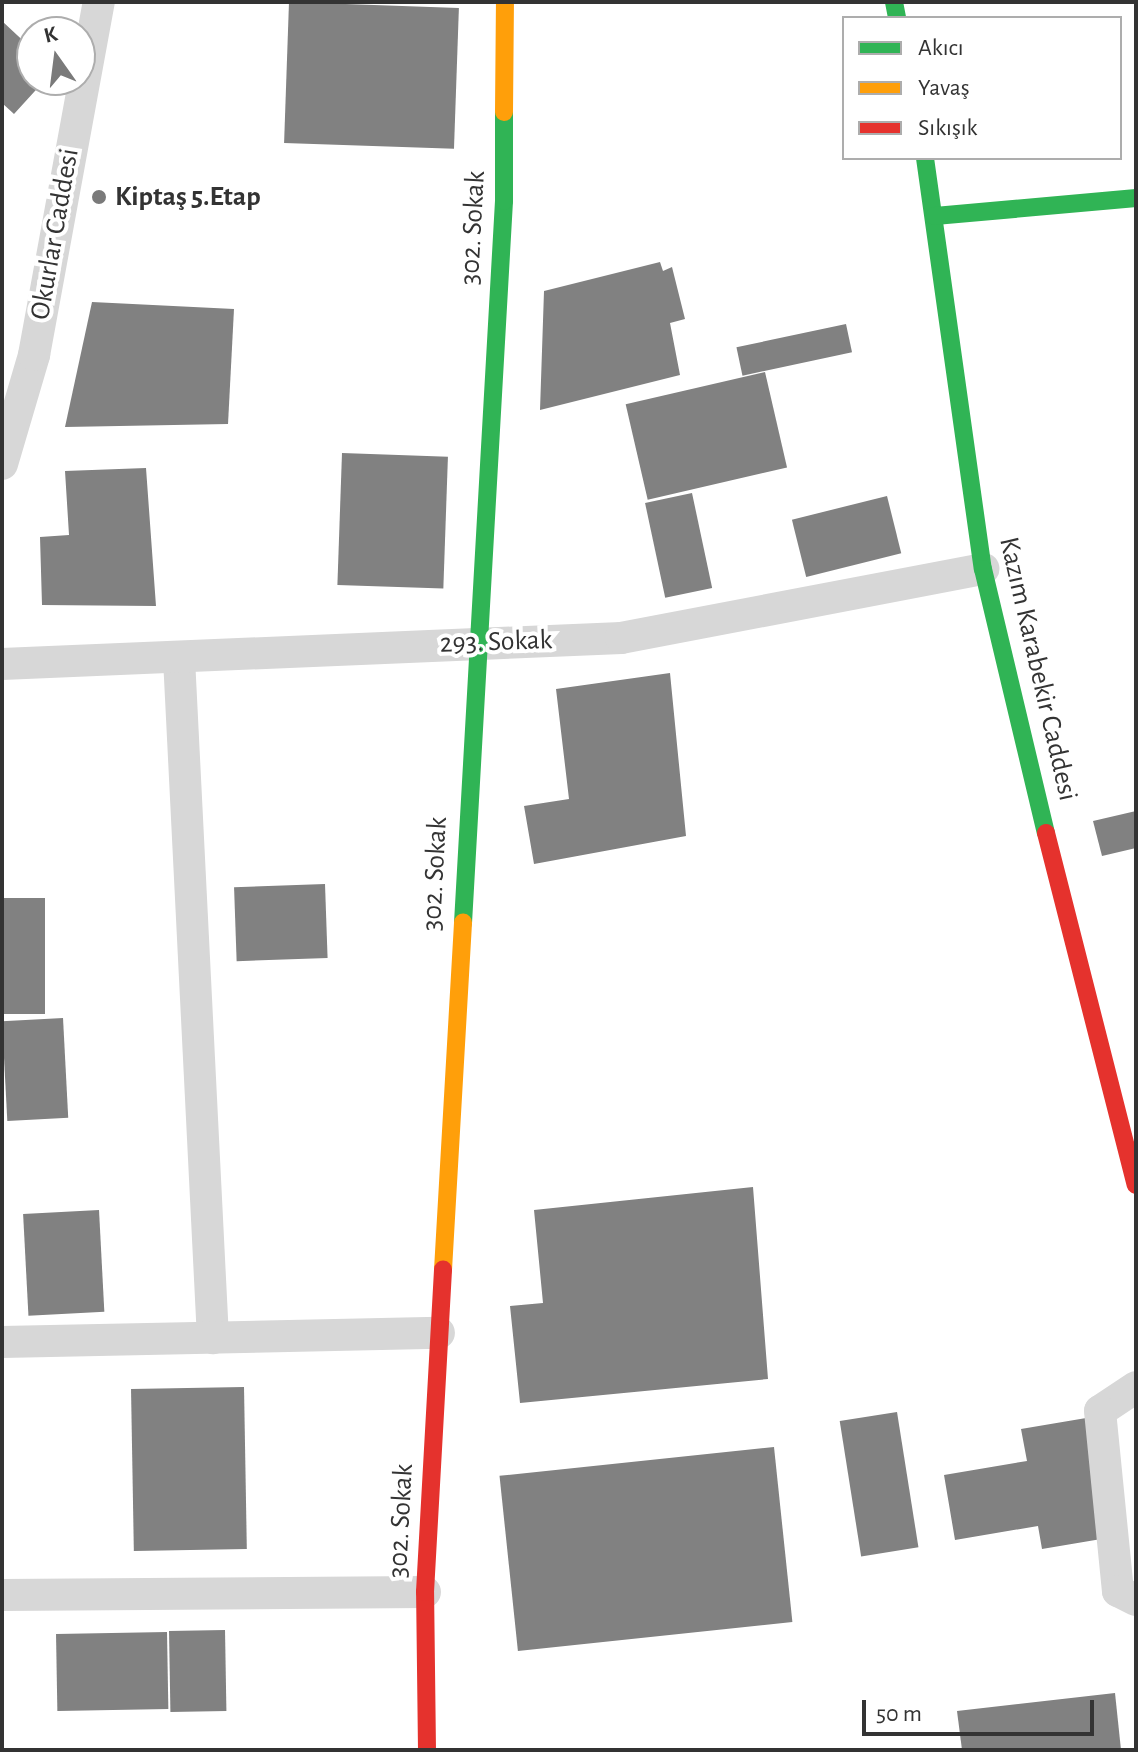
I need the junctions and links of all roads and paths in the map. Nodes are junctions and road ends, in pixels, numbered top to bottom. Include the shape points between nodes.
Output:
1 (99, 2) edge
2 (505, 2) edge
3 (925, 160) edge
4 (1136, 198) edge
5 (935, 216) junction
6 (2, 464) edge
7 (983, 569) junction
8 (476, 642) junction
9 (179, 658) junction
10 (2, 664) edge
11 (1128, 1126) edge
12 (1136, 1185) edge
13 (439, 1333) junction
14 (213, 1338) junction
15 (2, 1342) edge
16 (1136, 1387) edge
17 (425, 1592) junction
18 (2, 1595) edge
19 (1136, 1600) edge
20 (427, 1750) edge

1 - 6 street, Okurlar Caddesi via 34,355
2 - 8 street, 302. Sokak via 504,201
3 - 5 street, Kazım Karabekir Caddesi
4 - 5 street
5 - 7 street, Kazım Karabekir Caddesi
7 - 8 street, 293. Sokak via 621,638
7 - 11 street, Kazım Karabekir Caddesi
8 - 9 street, 293. Sokak
8 - 13 street, 302. Sokak
9 - 10 street, 293. Sokak
9 - 14 street
11 - 12 street, Kazım Karabekir Caddesi
13 - 14 street
13 - 17 street, 302. Sokak
14 - 15 street
16 - 19 street via 1100,1411 1118,1591
17 - 18 street
17 - 20 street, 302. Sokak

